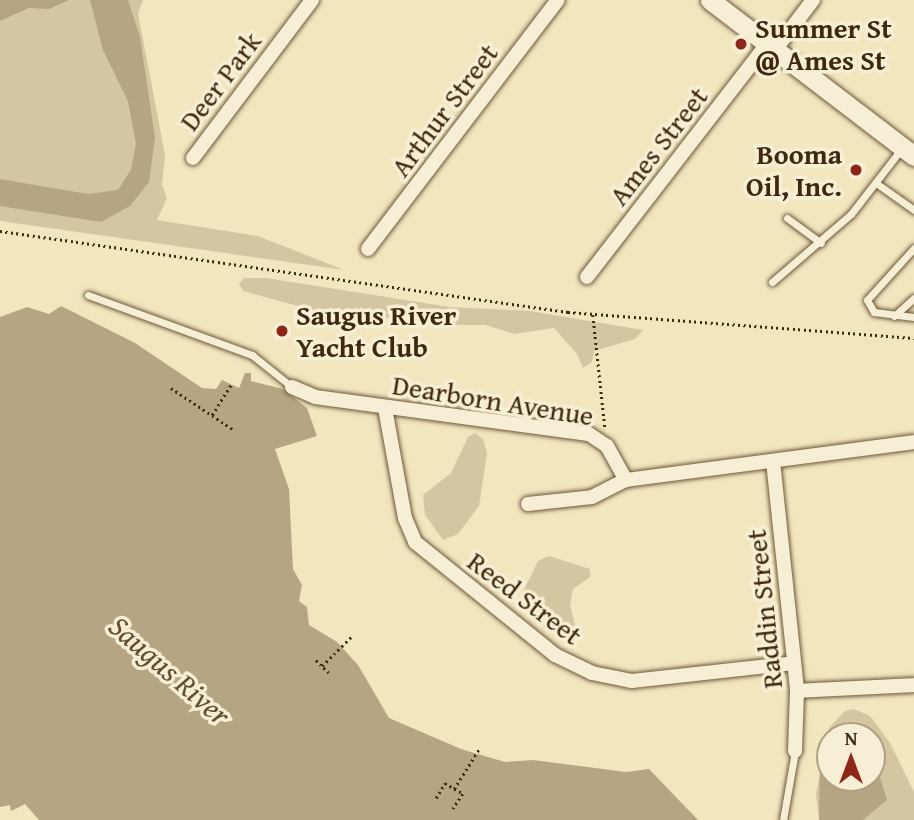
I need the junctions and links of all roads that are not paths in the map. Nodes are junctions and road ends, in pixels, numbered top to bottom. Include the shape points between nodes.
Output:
1 (312, 0) edge
2 (558, 0) edge
3 (710, 0) edge
4 (813, 0) edge
5 (771, 47) junction
6 (908, 152) edge
7 (193, 158) dead end
8 (876, 183) junction
9 (914, 210) edge
10 (787, 218) dead end
11 (821, 243) junction
12 (914, 248) edge
13 (368, 249) dead end
14 (587, 277) dead end
15 (772, 282) dead end
16 (88, 295) dead end
17 (914, 298) edge
18 (893, 316) junction
19 (913, 317) edge
20 (292, 387) joint
21 (385, 408) junction
22 (914, 442) edge
23 (773, 461) junction
24 (626, 480) junction
25 (528, 504) dead end
26 (794, 663) junction
27 (914, 685) edge
28 (797, 691) junction
29 (795, 751) joint
30 (783, 820) edge

1 - 7 street, Deer Park
2 - 13 street, Arthur Street
3 - 5 main road
4 - 5 street, Ames Street
5 - 6 main road
5 - 14 street, Ames Street
6 - 8 lane
8 - 9 lane
8 - 11 lane
10 - 11 lane
11 - 15 lane
12 - 18 lane via 867,297 871,310
16 - 20 lane via 252,355
17 - 18 lane via 902,313
18 - 19 lane
20 - 21 street, Dearborn Avenue via 315,397
21 - 24 street, Dearborn Avenue via 584,434 601,440
21 - 26 street, Reed Street via 405,518 415,542 555,655 592,673 632,681
22 - 23 street
23 - 24 street
23 - 26 street, Raddin Street
24 - 25 street via 592,497
26 - 28 street, Raddin Street
27 - 28 street
28 - 29 street, Raddin Street
29 - 30 lane

